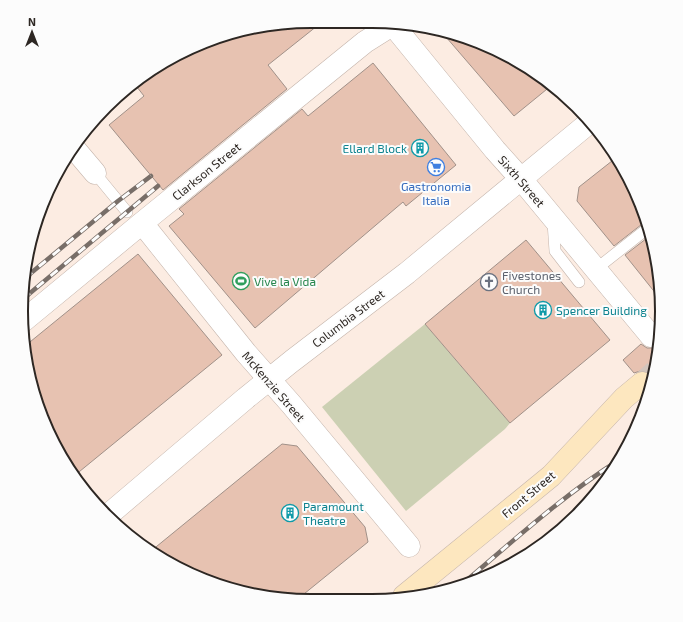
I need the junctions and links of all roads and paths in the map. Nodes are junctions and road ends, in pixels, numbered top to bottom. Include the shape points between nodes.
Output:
1 (386, 29) edge
2 (396, 29) edge
3 (586, 125) edge
4 (77, 152) edge
5 (95, 173) joint
6 (521, 179) junction
7 (552, 215) junction
8 (134, 217) junction
9 (643, 232) edge
10 (596, 269) junction
11 (579, 282) dead end
12 (28, 316) edge
13 (651, 336) dead end
14 (269, 379) junction
15 (642, 382) tunnel mouth
16 (112, 512) edge
17 (409, 546) dead end
18 (409, 592) edge

1 - 8 street, Clarkson Street
2 - 6 street, Sixth Street
3 - 6 street, Columbia Street
4 - 5 street
5 - 8 lane
6 - 7 street, Sixth Street
6 - 14 street, Columbia Street via 407,273
7 - 10 street, Sixth Street
7 - 11 lane via 555,250
8 - 12 street, Clarkson Street
8 - 14 street, McKenzie Street
9 - 10 lane
10 - 13 street, Sixth Street
14 - 16 street, Columbia Street
14 - 17 street, McKenzie Street
15 - 18 main road, Front Street via 552,476

